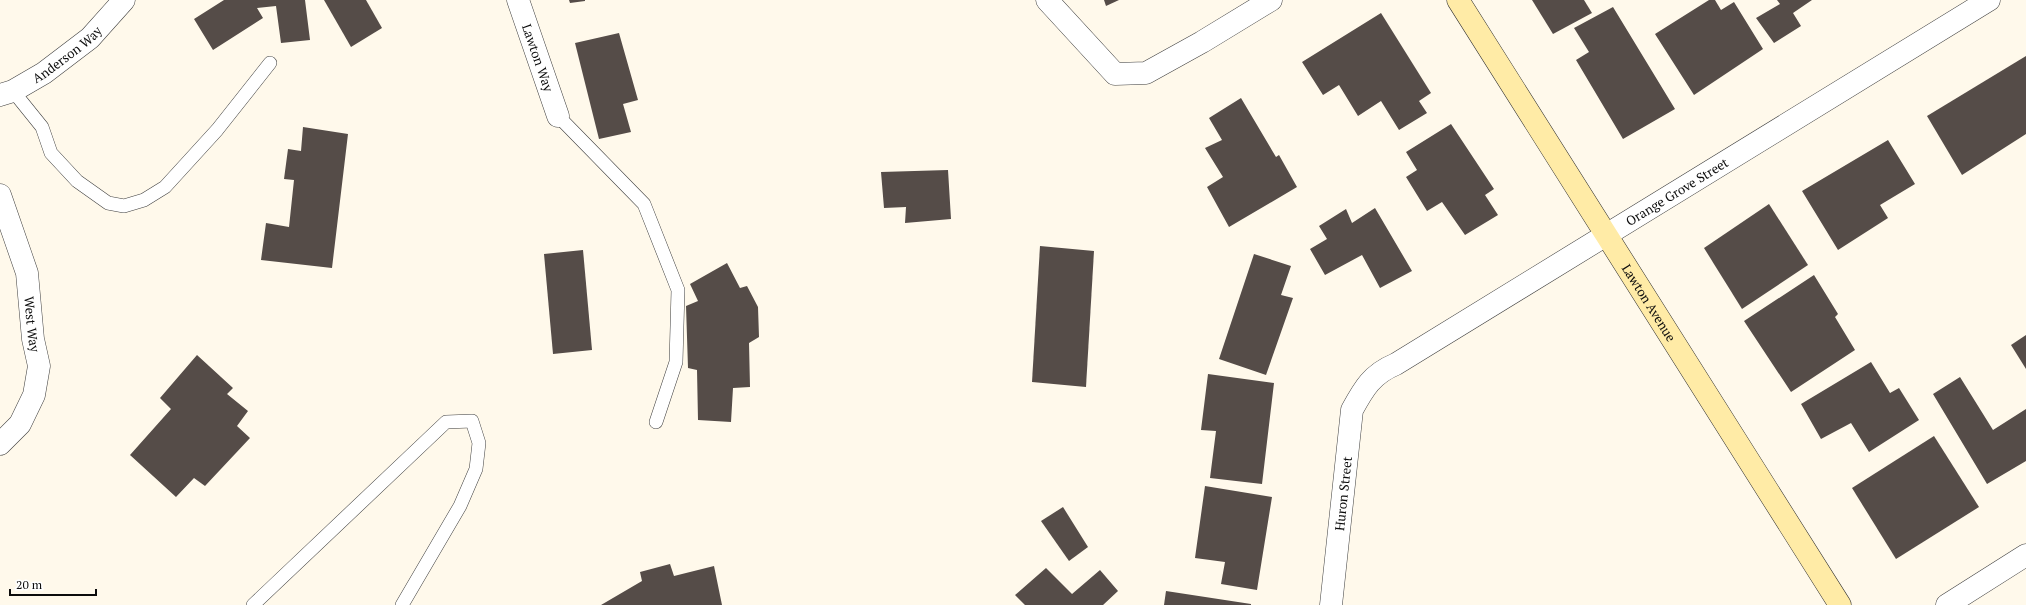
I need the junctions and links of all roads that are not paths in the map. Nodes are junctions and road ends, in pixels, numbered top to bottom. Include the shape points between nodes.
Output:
1 (124, 0) edge
2 (518, 0) edge
3 (1047, 0) edge
4 (1271, 0) edge
5 (1458, 0) edge
6 (1989, 0) edge
7 (270, 63) dead end
8 (7, 93) edge
9 (558, 116) joint
10 (0, 196) edge
11 (1606, 236) junction
12 (1366, 385) joint
13 (656, 422) dead end
14 (0, 444) edge
15 (2026, 555) edge
16 (253, 605) edge
17 (402, 605) edge
18 (1331, 605) edge
19 (1840, 605) edge
20 (1947, 605) edge

1 - 8 street, Anderson Way via 90,38 44,73
2 - 9 street, Lawton Way
3 - 4 street via 1115,74 1146,73
5 - 11 street, Lawton Avenue
6 - 11 street, Orange Grove Street
7 - 8 lane via 217,130 165,187 144,200 124,206 108,203 77,181 51,153 42,127
9 - 13 lane via 644,204 678,290 676,362
10 - 14 street, West Way via 27,273 33,339 39,366 34,396 20,424
11 - 12 street, Orange Grove Street via 1396,364 1382,370
11 - 19 street, Lawton Avenue
12 - 18 street, Huron Street via 1352,410
15 - 20 street
16 - 17 lane via 446,422 472,421 479,444 476,469 460,506

